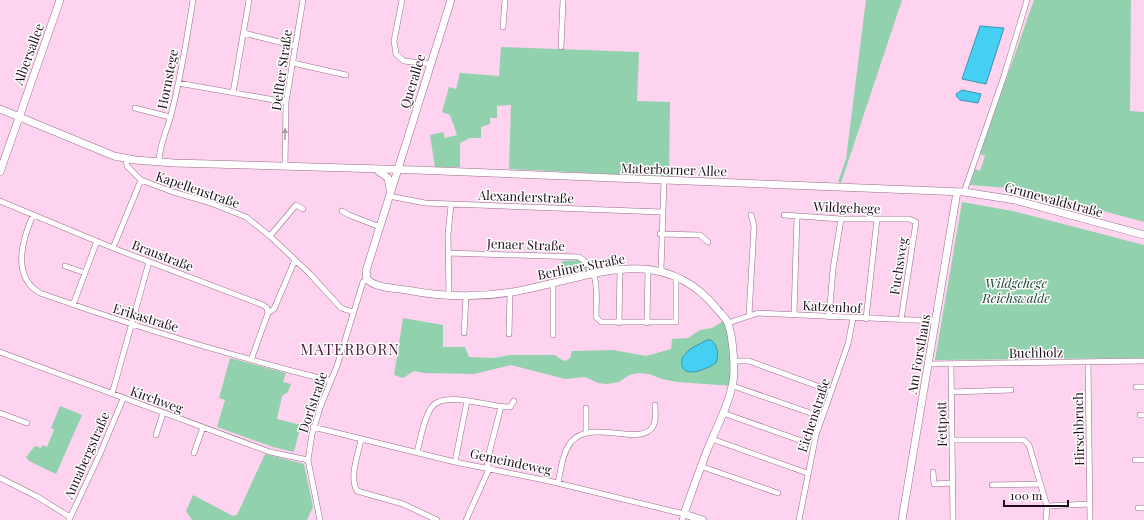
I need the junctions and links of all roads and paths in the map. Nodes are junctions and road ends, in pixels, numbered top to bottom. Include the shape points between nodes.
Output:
1 (60, 0) edge
2 (193, 0) edge
3 (249, 0) edge
4 (303, 0) edge
5 (402, 0) edge
6 (451, 0) edge
7 (505, 0) edge
8 (563, 0) edge
9 (1027, 0) edge
10 (503, 27) dead end
11 (244, 33) junction
12 (295, 46) junction
13 (561, 47) dead end
14 (292, 63) junction
15 (430, 64) junction
16 (346, 75) dead end
17 (178, 83) junction
18 (234, 93) junction
19 (286, 102) junction
20 (135, 108) dead end
21 (0, 109) edge
22 (18, 116) junction
23 (170, 117) junction
24 (402, 152) junction
25 (126, 158) junction
26 (159, 162) junction
27 (285, 167) junction
28 (375, 169) junction
29 (397, 170) junction
30 (416, 170) junction
31 (0, 172) edge
32 (141, 180) junction
33 (664, 181) junction
34 (961, 192) junction
35 (390, 194) junction
36 (0, 201) edge
37 (289, 202) dead end
38 (296, 205) junction
39 (451, 205) junction
40 (303, 210) dead end
41 (342, 210) dead end
42 (662, 212) junction
43 (33, 215) junction
44 (751, 215) dead end
45 (784, 215) dead end
46 (796, 216) junction
47 (841, 219) junction
48 (877, 219) junction
49 (909, 219) joint
50 (380, 227) junction
51 (660, 234) junction
52 (1144, 235) edge
53 (270, 236) junction
54 (97, 241) junction
55 (708, 242) dead end
56 (113, 248) junction
57 (448, 253) junction
58 (295, 260) junction
59 (149, 262) junction
60 (65, 266) dead end
61 (620, 268) junction
62 (648, 268) junction
63 (660, 270) junction
64 (85, 273) junction
65 (594, 274) junction
66 (676, 277) junction
67 (367, 279) junction
68 (553, 284) junction
69 (510, 292) junction
70 (450, 296) junction
71 (466, 297) junction
72 (73, 305) junction
73 (353, 312) junction
74 (268, 313) junction
75 (749, 315) junction
76 (794, 315) junction
77 (829, 317) junction
78 (853, 318) junction
79 (866, 319) junction
80 (901, 320) junction
81 (936, 321) junction
82 (619, 323) junction
83 (647, 323) junction
84 (728, 323) junction
85 (131, 324) junction
86 (464, 333) dead end
87 (509, 334) dead end
88 (553, 335) dead end
89 (0, 352) edge
90 (251, 360) junction
91 (734, 362) junction
92 (1088, 362) junction
93 (1144, 362) edge
94 (929, 364) junction
95 (951, 364) junction
96 (331, 381) junction
97 (733, 386) junction
98 (1136, 387) dead end
99 (1144, 387) edge
100 (1010, 390) dead end
101 (831, 391) junction
102 (951, 392) junction
103 (112, 394) junction
104 (123, 399) junction
105 (467, 401) junction
106 (514, 401) dead end
107 (655, 405) dead end
108 (501, 407) junction
109 (586, 408) dead end
110 (0, 413) edge
111 (163, 413) junction
112 (723, 413) junction
113 (822, 417) junction
114 (26, 423) dead end
115 (203, 427) junction
116 (313, 427) junction
117 (586, 433) junction
118 (156, 435) dead end
119 (712, 439) junction
120 (361, 440) junction
121 (952, 440) junction
122 (802, 441) dead end
123 (417, 452) junction
124 (194, 453) dead end
125 (308, 460) junction
126 (1135, 460) dead end
127 (1144, 460) edge
128 (455, 462) junction
129 (700, 466) junction
130 (489, 469) junction
131 (934, 472) dead end
132 (807, 473) junction
133 (0, 478) edge
134 (953, 483) junction
135 (558, 484) junction
136 (1040, 484) junction
137 (992, 485) dead end
138 (778, 493) dead end
139 (1090, 504) junction
140 (1047, 506) junction
141 (683, 517) edge
142 (69, 518) edge
143 (320, 520) edge
144 (437, 520) edge
145 (466, 520) edge
146 (703, 520) edge
147 (798, 520) edge
148 (902, 520) edge
149 (953, 520) edge
150 (1046, 520) edge
151 (1090, 520) edge

1 - 22 street, Albersallee
2 - 17 street, Hornstege
3 - 11 street
4 - 12 street, Delfter Straße
5 - 15 street via 394,42 396,54 404,61
6 - 15 street, Querallee
7 - 10 street
8 - 13 street
9 - 34 street, Am Forsthaus via 1004,76
11 - 12 street
11 - 18 street
12 - 14 street, Delfter Straße
14 - 16 street
14 - 19 street, Delfter Straße
15 - 24 street, Querallee
17 - 18 street
17 - 23 street, Hornstege
18 - 19 street
27 -> 19 street, Delfter Straße
20 - 23 street
21 - 22 street, Materborner Allee
22 - 25 street, Materborner Allee via 114,156
22 - 31 street, Albersallee
23 - 26 street, Hornstege via 160,146
24 - 29 street, Querallee
24 - 30 street via 405,162
25 - 26 street, Materborner Allee
25 - 32 street, Kapellenstraße via 127,166
26 - 27 street, Materborner Allee
27 - 28 street, Materborner Allee
28 - 29 street, Materborner Allee
28 - 35 street via 388,178
29 - 30 street, Materborner Allee
29 - 35 street, Dorfstraße
30 - 33 street, Materborner Allee
32 - 53 street, Kapellenstraße via 246,217
32 - 56 street
33 - 34 street, Materborner Allee
33 - 42 street
34 - 52 street, Grunewaldstraße via 1015,200
34 - 81 street, Am Forsthaus
35 - 39 street, Alexanderstraße via 425,203
35 - 50 street, Dorfstraße
36 - 43 street, Braustraße
37 - 38 street
38 - 40 street
38 - 53 street
39 - 42 street, Alexanderstraße
39 - 57 street
41 - 50 street
42 - 51 street
43 - 54 street, Braustraße
43 - 72 street, Erikastraße via 22,245 24,278 31,288 40,293
44 - 75 street via 754,226
45 - 46 street, Wildgehege
46 - 47 street, Wildgehege
46 - 76 street
47 - 48 street, Wildgehege
47 - 77 street
48 - 49 street, Wildgehege
48 - 79 street
49 - 80 street, Fuchsweg via 916,222
50 - 67 street, Dorfstraße via 366,271
51 - 55 street via 700,235
51 - 63 street
53 - 58 street, Kapellenstraße
54 - 56 street, Braustraße
54 - 64 street
56 - 59 street, Braustraße
57 - 65 street, Jenaer Straße via 579,257 586,261
57 - 70 street
58 - 73 street, Kapellenstraße via 341,308
58 - 74 street via 274,310
59 - 74 street, Braustraße via 263,305
59 - 85 street
60 - 64 street
61 - 62 street, Berliner Straße
61 - 65 street, Berliner Straße
61 - 82 street
62 - 63 street, Berliner Straße
62 - 83 street
63 - 66 street, Berliner Straße
64 - 72 street
65 - 68 street, Berliner Straße
65 - 82 street via 596,317 601,322
66 - 83 street via 676,322
66 - 84 street, Berliner Straße via 699,291
67 - 70 street, Berliner Straße via 374,284
67 - 73 street, Dorfstraße via 363,282
68 - 69 street, Berliner Straße
68 - 88 street
69 - 71 street, Berliner Straße
69 - 87 street
70 - 71 street, Berliner Straße
71 - 86 street
72 - 85 street, Erikastraße
73 - 96 street, Dorfstraße
74 - 90 street
75 - 76 street, Katzenhof
75 - 84 street, Katzenhof
76 - 77 street, Katzenhof
77 - 78 street, Katzenhof
78 - 79 street, Katzenhof
78 - 101 street, Eichenstraße via 848,344
79 - 80 street, Katzenhof
80 - 81 street, Katzenhof
81 - 94 street, Am Forsthaus
82 - 83 street
84 - 91 street, Berliner Straße
85 - 90 street, Erikastraße
85 - 103 street
89 - 103 street, Kirchweg
90 - 96 street, Erikastraße
91 - 97 street, Berliner Straße
91 - 101 street via 749,361
92 - 93 street, Buchholz
92 - 95 street, Buchholz
92 - 139 street, Hirschbruch
94 - 95 street, Buchholz
94 - 148 street, Am Forsthaus
95 - 102 street, Fettpott
96 - 116 street, Dorfstraße
97 - 112 street, Berliner Straße
97 - 113 street
98 - 99 street
100 - 102 street
101 - 113 street, Eichenstraße
102 - 121 street, Fettpott
103 - 104 street, Kirchweg
104 - 111 street, Kirchweg
104 - 142 street, Annabergstraße
105 - 108 street
105 - 123 street via 452,399 440,401 432,406
105 - 128 street
106 - 108 street via 510,407
107 - 117 street via 654,424 651,430 638,434
108 - 130 street via 487,462
109 - 117 street
110 - 114 street
111 - 115 street, Kirchweg
111 - 118 street
112 - 119 street, Berliner Straße
112 - 122 street
113 - 132 street, Eichenstraße
115 - 124 street
115 - 125 street, Kirchweg via 270,452
116 - 120 street, Gemeindeweg
116 - 125 street, Dorfstraße
117 - 135 street via 578,436 568,447
119 - 129 street, Berliner Straße
119 - 132 street
120 - 123 street, Gemeindeweg
120 - 144 street via 354,477 354,485 358,491 403,504
121 - 134 street, Fettpott
121 - 136 street via 1024,440 1029,445
123 - 128 street, Gemeindeweg
125 - 143 street, Dorfstraße
126 - 127 street
128 - 130 street, Gemeindeweg
129 - 138 street
129 - 141 street, Berliner Straße
130 - 135 street, Gemeindeweg
130 - 145 street
131 - 134 street via 934,486
132 - 147 street, Eichenstraße
133 - 142 street via 36,496
134 - 149 street, Fettpott
135 - 141 street, Gemeindeweg
136 - 137 street
136 - 140 street
139 - 140 street
139 - 151 street, Hirschbruch
140 - 150 street
141 - 146 street, Gemeindeweg

